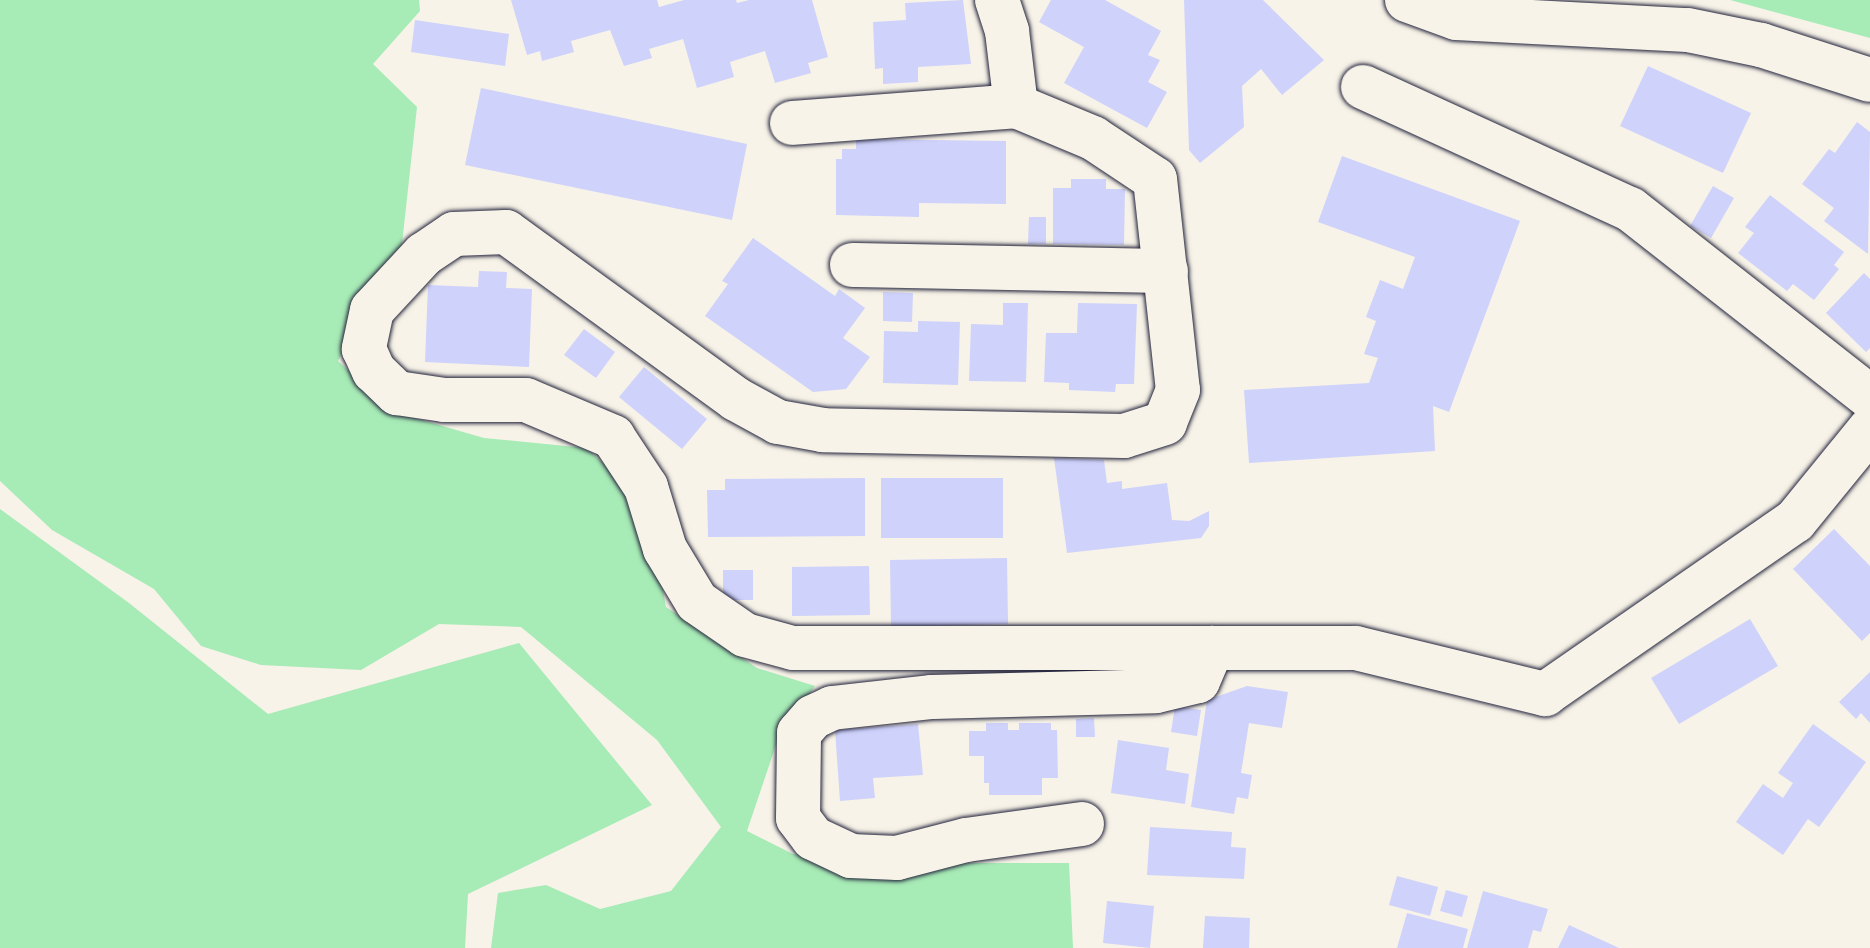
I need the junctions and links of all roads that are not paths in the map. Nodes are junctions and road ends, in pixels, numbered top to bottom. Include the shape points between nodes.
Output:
1 (997, 0) edge
2 (1407, 0) edge
3 (1870, 80) edge
4 (1363, 87) dead end
5 (1016, 106) junction
6 (792, 123) dead end
7 (852, 265) dead end
8 (1166, 271) junction
9 (1870, 397) edge
10 (1870, 429) edge
11 (1212, 648) junction
12 (1082, 824) dead end

1 - 5 street via 1007,31
2 - 3 street via 1456,18 1688,30 1761,45
4 - 9 street via 1630,209
5 - 6 street
5 - 8 street via 1093,138 1155,179
7 - 8 street
8 - 11 street via 1178,390 1165,423 1124,436 823,430 778,422 736,399 506,232 454,234 424,254 372,310 364,349 374,371 397,393 444,400 526,400 613,437 646,487 665,549 697,602 745,635 793,648
10 - 11 street via 1795,521 1545,694 1356,648
11 - 12 street via 1198,681 1156,691 932,697 832,708 813,717 799,733 798,818 813,838 851,856 897,858 966,840

